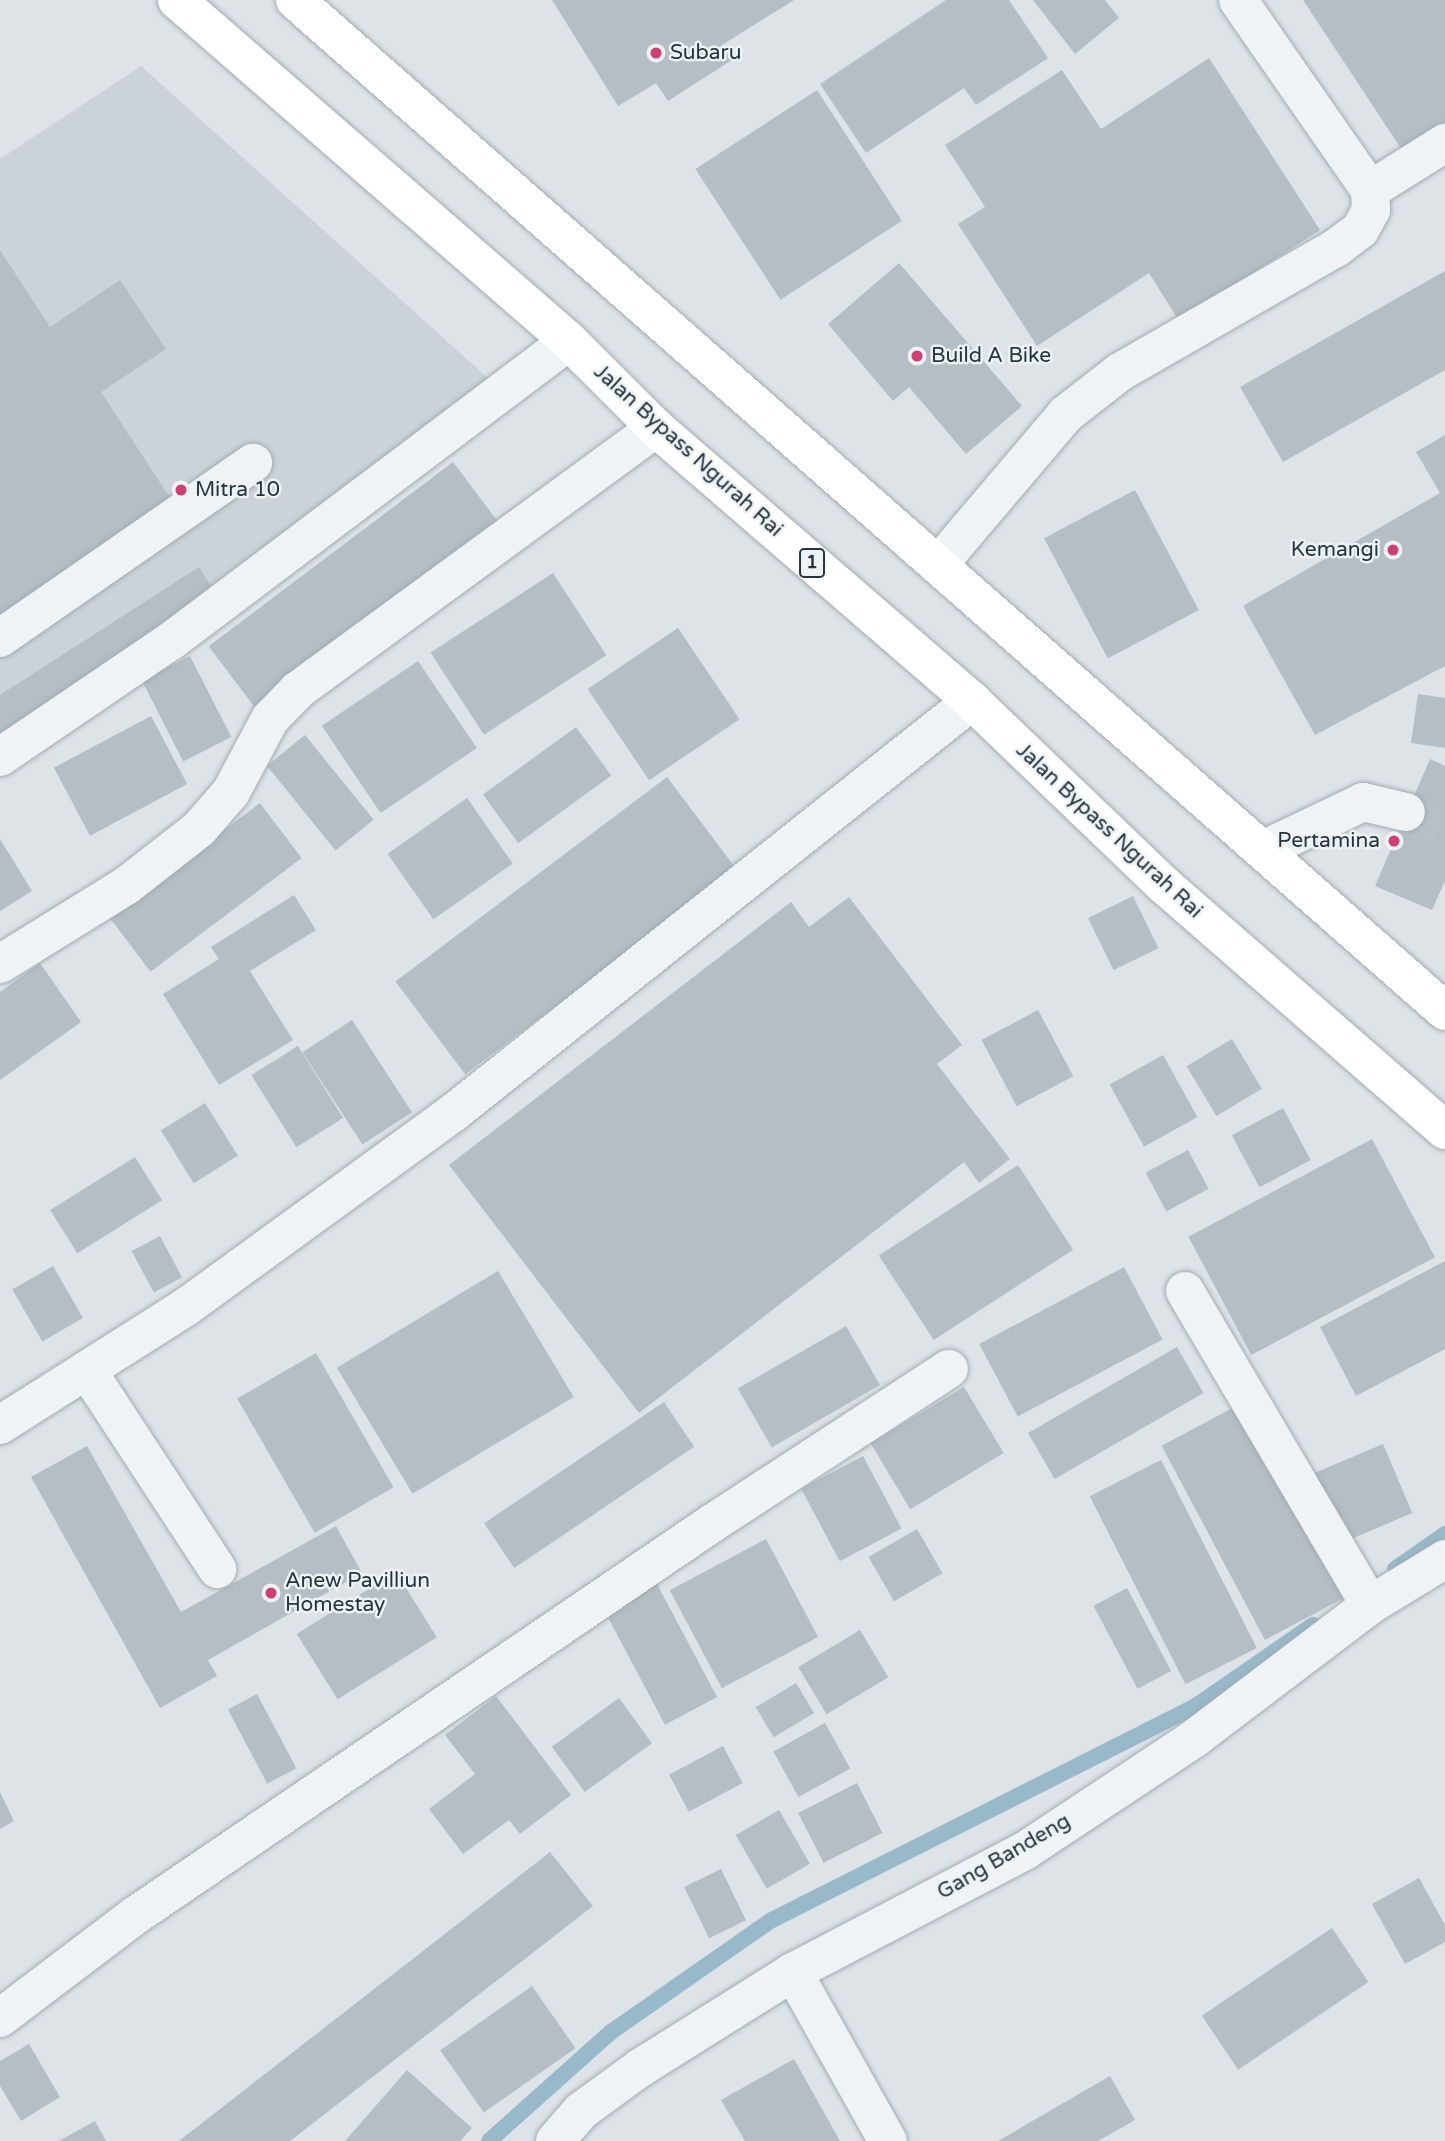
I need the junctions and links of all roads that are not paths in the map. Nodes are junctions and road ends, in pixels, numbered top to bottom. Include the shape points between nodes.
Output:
1 (177, 0) edge
2 (295, 0) edge
3 (1238, 0) edge
4 (1445, 143) edge
5 (1370, 190) junction
6 (569, 341) junction
7 (656, 428) junction
8 (253, 463) dead end
9 (938, 565) junction
10 (0, 638) edge
11 (972, 701) junction
12 (0, 757) edge
13 (1406, 811) tunnel mouth
14 (1263, 850) junction
15 (0, 964) edge
16 (1445, 1011) edge
17 (1445, 1130) edge
18 (1185, 1291) dead end
19 (949, 1369) dead end
20 (87, 1370) junction
21 (0, 1425) edge
22 (1445, 1559) edge
23 (217, 1569) dead end
24 (1370, 1605) junction
25 (793, 1972) junction
26 (0, 2018) edge
27 (555, 2141) edge
28 (888, 2141) edge

1 - 6 highway, Jalan Bypass Ngurah Rai / 1
2 - 9 highway
3 - 5 street
4 - 5 street
5 - 9 street via 1371,210 1360,230 1344,242 1120,372 1066,414
6 - 7 highway, Jalan Bypass Ngurah Rai / 1
6 - 12 street via 171,640
7 - 11 highway, Jalan Bypass Ngurah Rai / 1
7 - 15 street via 298,690 270,719 231,792 199,829 126,886
8 - 10 street
9 - 14 highway
11 - 17 highway, Jalan Bypass Ngurah Rai / 1 via 1164,885
11 - 20 street via 453,1113 186,1307
13 - 14 street via 1363,802
14 - 16 highway
18 - 24 street
19 - 26 street via 710,1524 133,1917
20 - 21 street
20 - 23 street
22 - 24 street, Gang Bandeng
24 - 25 street, Gang Bandeng via 1195,1738 1026,1850
25 - 27 street, Gang Bandeng via 640,2068 581,2111
25 - 28 street

